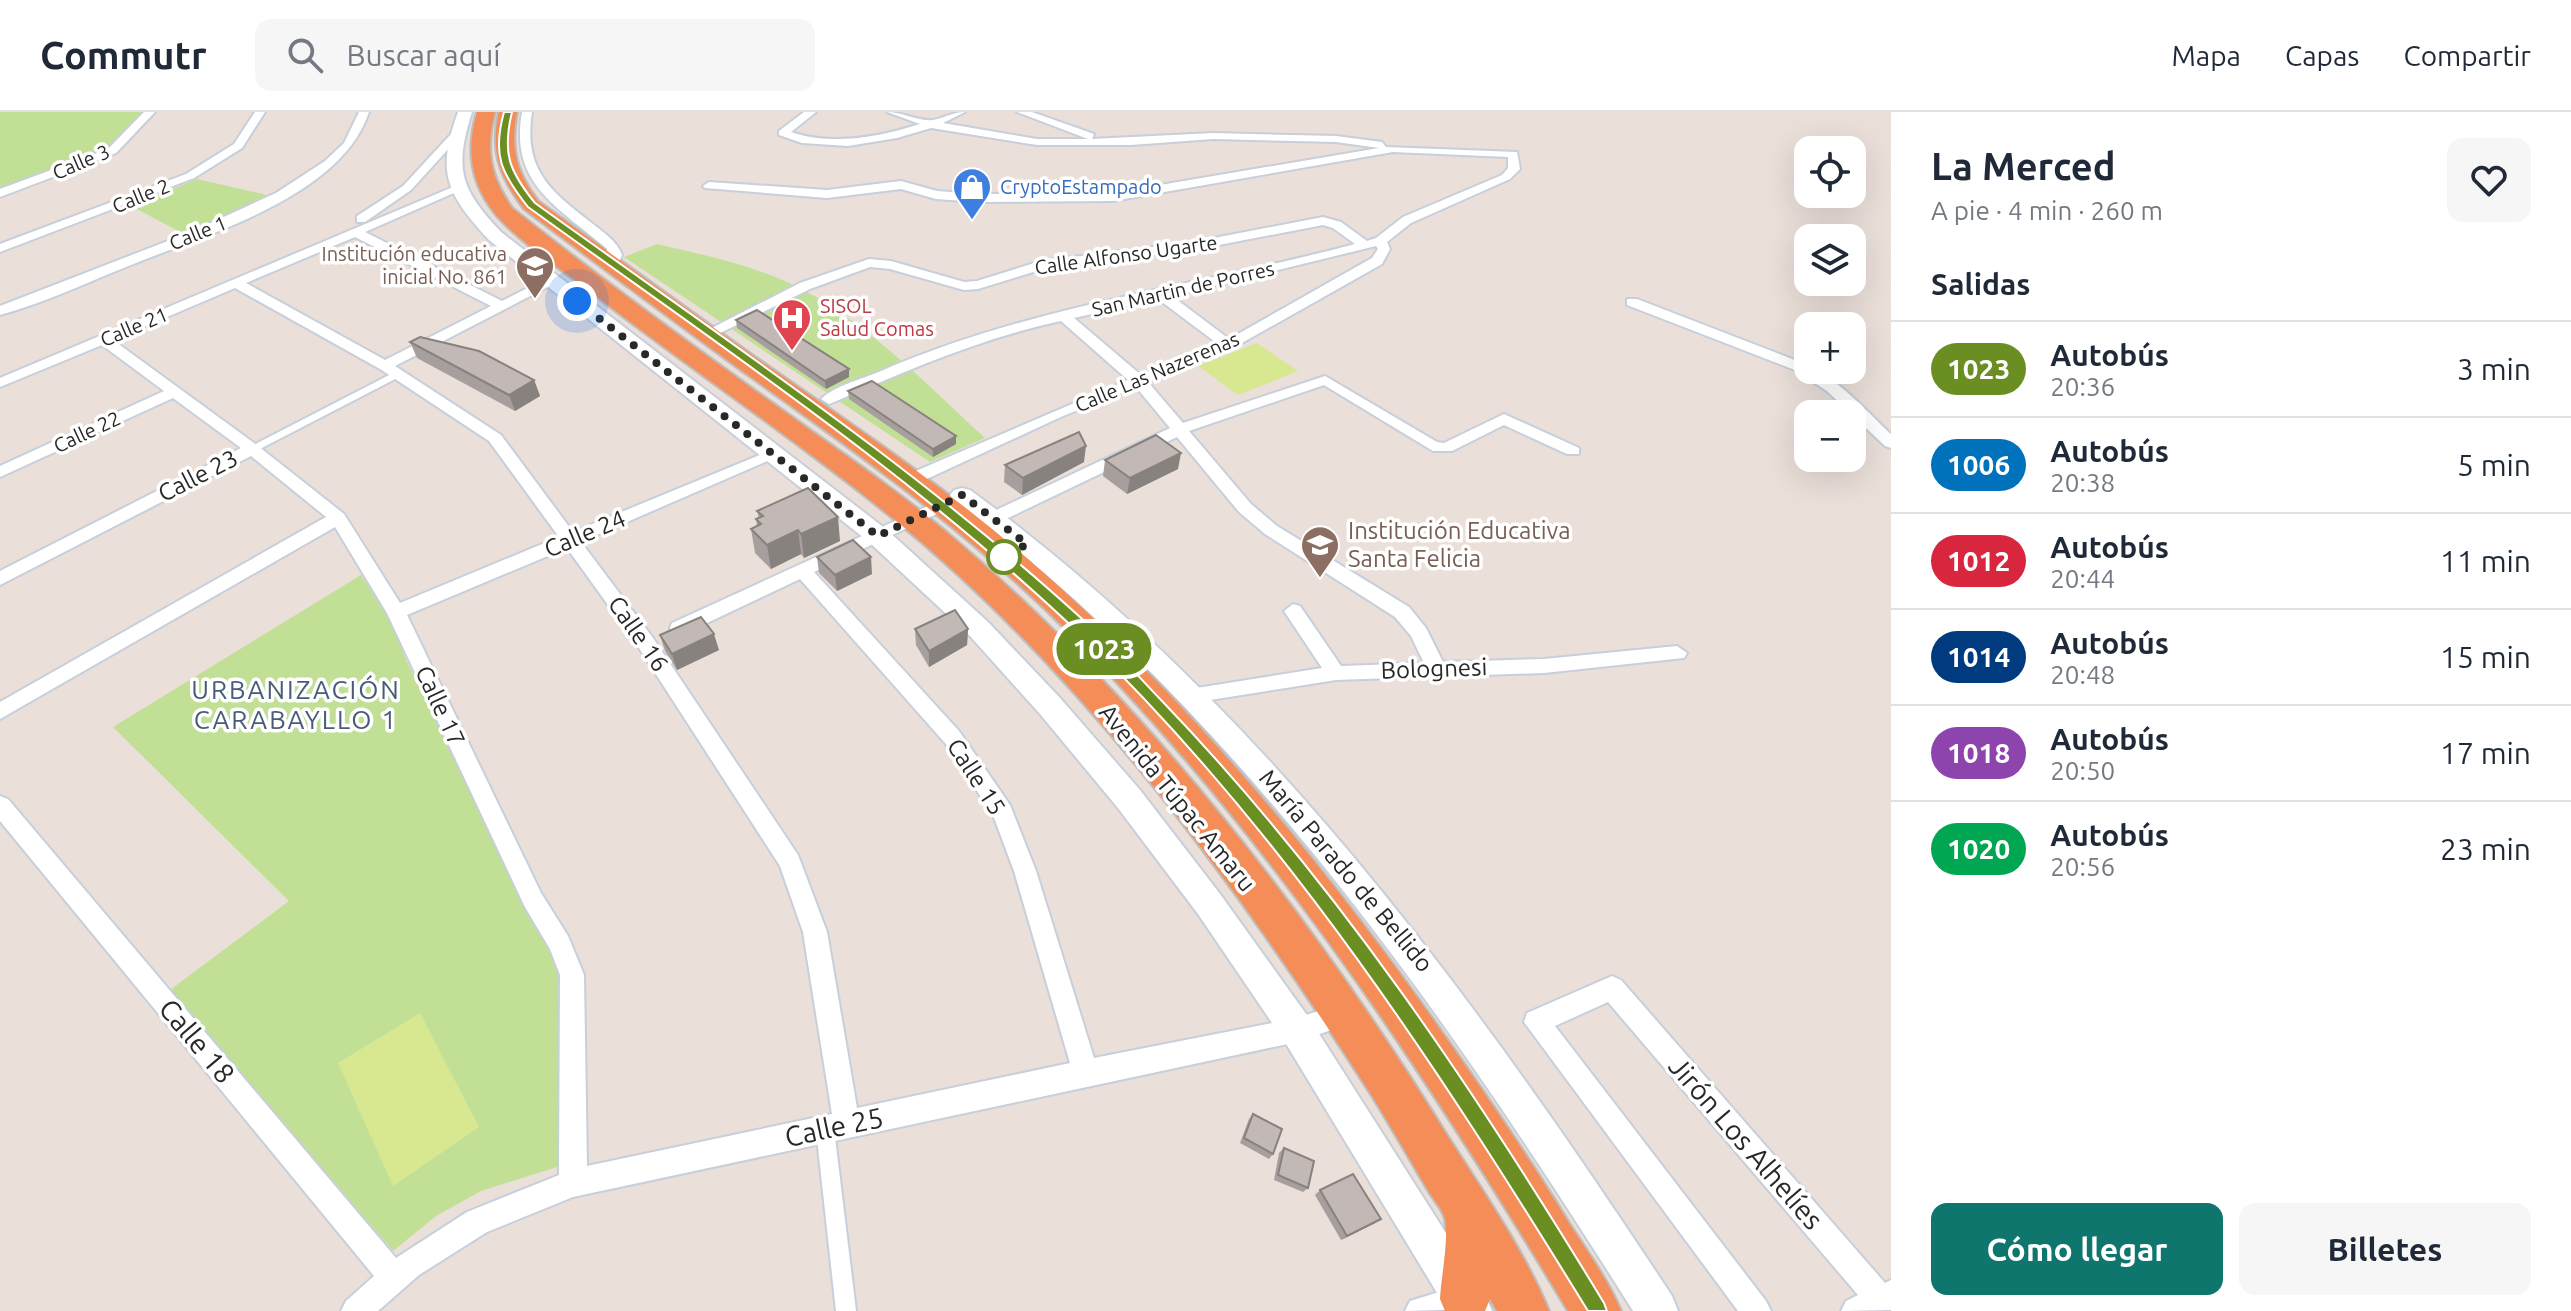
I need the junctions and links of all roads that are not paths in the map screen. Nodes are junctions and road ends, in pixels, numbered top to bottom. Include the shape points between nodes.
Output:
1 (150, 112) edge
2 (260, 112) edge
3 (364, 112) edge
4 (486, 112) edge
5 (508, 112) edge
6 (527, 112) edge
7 (811, 112) edge
8 (892, 112) edge
9 (960, 112) edge
10 (1022, 112) edge
11 (461, 124) edge
12 (933, 125) junction
13 (1104, 141) junction
14 (1393, 149) junction
15 (709, 186) dead end
16 (457, 189) junction
17 (0, 193) edge
18 (355, 232) junction
19 (1373, 243) junction
20 (0, 248) edge
21 (612, 265) junction
22 (267, 270) junction
23 (552, 281) junction
24 (236, 283) junction
25 (1159, 293) junction
26 (1632, 302) dead end
27 (503, 307) junction
28 (0, 311) edge
29 (1064, 316) junction
30 (707, 334) junction
31 (104, 340) junction
32 (1228, 345) junction
33 (391, 370) junction
34 (1140, 382) junction
35 (0, 383) edge
36 (174, 392) junction
37 (829, 399) dead end
38 (1181, 429) junction
39 (1891, 443) edge
40 (252, 449) junction
41 (1573, 451) dead end
42 (773, 455) junction
43 (0, 472) edge
44 (910, 480) junction
45 (957, 513) junction
46 (338, 518) junction
47 (878, 536) junction
48 (570, 540) junction
49 (803, 571) junction
50 (0, 579) edge
51 (1293, 611) dead end
52 (396, 612) junction
53 (646, 643) junction
54 (1677, 653) dead end
55 (1436, 668) junction
56 (1336, 673) junction
57 (1191, 695) junction
58 (0, 711) edge
59 (0, 805) edge
60 (1342, 1015) junction
61 (1297, 1030) junction
62 (1086, 1072) junction
63 (836, 1127) junction
64 (573, 1183) junction
65 (1469, 1211) junction
66 (394, 1278) junction
67 (1876, 1302) edge
68 (1468, 1305) edge
69 (356, 1311) edge
70 (846, 1311) edge
71 (1420, 1311) edge
72 (1524, 1311) edge
73 (1596, 1311) edge
74 (1657, 1311) edge
75 (1756, 1311) edge

1 - 17 street, Calle 3 via 112,151
2 - 20 street, Calle 2 via 238,146 190,176
3 - 28 street, Calle 1 via 346,147 272,199 193,236
4 - 45 highway, Avenida Túpac Amaru via 478,162 486,187 505,212 680,347
5 - 21 highway, Avenida Túpac Amaru via 503,158 512,180 531,205
6 - 21 street via 521,145 528,168 613,247
7 - 12 street via 783,133 865,141
8 - 12 street
9 - 12 street
10 - 13 street
11 - 16 main road via 451,157
11 - 22 street, Calle 21 via 407,188
12 - 13 street via 1037,142
13 - 14 street via 1213,136 1336,139
14 - 15 street via 1113,197 978,198 936,195 901,185 827,194
14 - 19 street, San Martin de Porres via 1513,154 1514,169 1407,220
16 - 18 street, Calle 21
16 - 23 main road, Avenida Túpac Amaru via 495,236
18 - 22 street, Calle 21
18 - 27 street
19 - 25 street, San Martin de Porres
19 - 30 street, Calle Alfonso Ugarte via 1323,221 1193,246 1041,265 964,286 869,263 805,286
19 - 32 street, Calle Las Nazerenas via 1384,249 1377,261
21 - 30 highway, Avenida Túpac Amaru
22 - 24 street, Calle 21
23 - 27 street
23 - 42 main road, Avenida Túpac Amaru
24 - 31 street, Calle 21
24 - 33 street, Calle 16
25 - 29 street, San Martin de Porres
25 - 32 street
26 - 39 street via 1800,367 1832,388
27 - 33 street
29 - 34 street
29 - 37 street, San Martin de Porres via 973,340
30 - 44 highway, Avenida Túpac Amaru
31 - 35 street, Calle 21
31 - 36 street, Calle 17
32 - 34 street, Calle Las Nazerenas
33 - 40 street, Calle 23
33 - 48 street, Calle 16 via 495,438
34 - 38 street
34 - 44 street, Calle Las Nazerenas
36 - 40 street, Calle 17
36 - 43 street, Calle 22
38 - 41 street via 1325,380 1433,446 1446,448 1504,419
38 - 45 street
38 - 55 street via 1245,508 1271,530 1402,612
40 - 46 street, Calle 17
40 - 50 street, Calle 23
42 - 47 main road, Avenida Túpac Amaru
42 - 48 street, Calle 24
44 - 45 highway, Avenida Túpac Amaru
45 - 47 street
45 - 57 main road, María Parado de Bellido via 1049,562
45 - 60 highway, Avenida Túpac Amaru via 1015,613 1150,760 1254,891
45 - 73 highway, Avenida Túpac Amaru via 1126,671 1300,870 1431,1051
46 - 52 street, Calle 17
46 - 58 street
47 - 49 street
47 - 61 main road, Avenida Túpac Amaru via 979,629 1050,706 1155,834
48 - 52 street, Calle 24
48 - 53 street, Calle 16
49 - 53 street
49 - 62 street, Calle 15 via 952,737 1002,811
51 - 56 street
52 - 64 street, Calle 17 via 572,975
53 - 63 street, Calle 16 via 790,862 815,932
54 - 55 street, Bolognesi via 1544,666
55 - 56 street, Bolognesi
56 - 57 street, Bolognesi
57 - 74 main road, María Parado de Bellido via 1304,816 1442,988
59 - 66 street, Calle 18
60 - 61 street, Calle 25
60 - 65 highway, Avenida Túpac Amaru
61 - 62 street, Calle 25
61 - 68 main road, Avenida Túpac Amaru
62 - 63 street, Calle 25
63 - 64 street, Calle 25
63 - 70 street, Calle 16
64 - 66 street, Calle 25 via 477,1222
65 - 68 highway
65 - 72 highway, Avenida Túpac Amaru
66 - 69 street, Calle 25
67 - 75 street, Jirón Los Alhelíes via 1612,988 1536,1022
68 - 71 street

